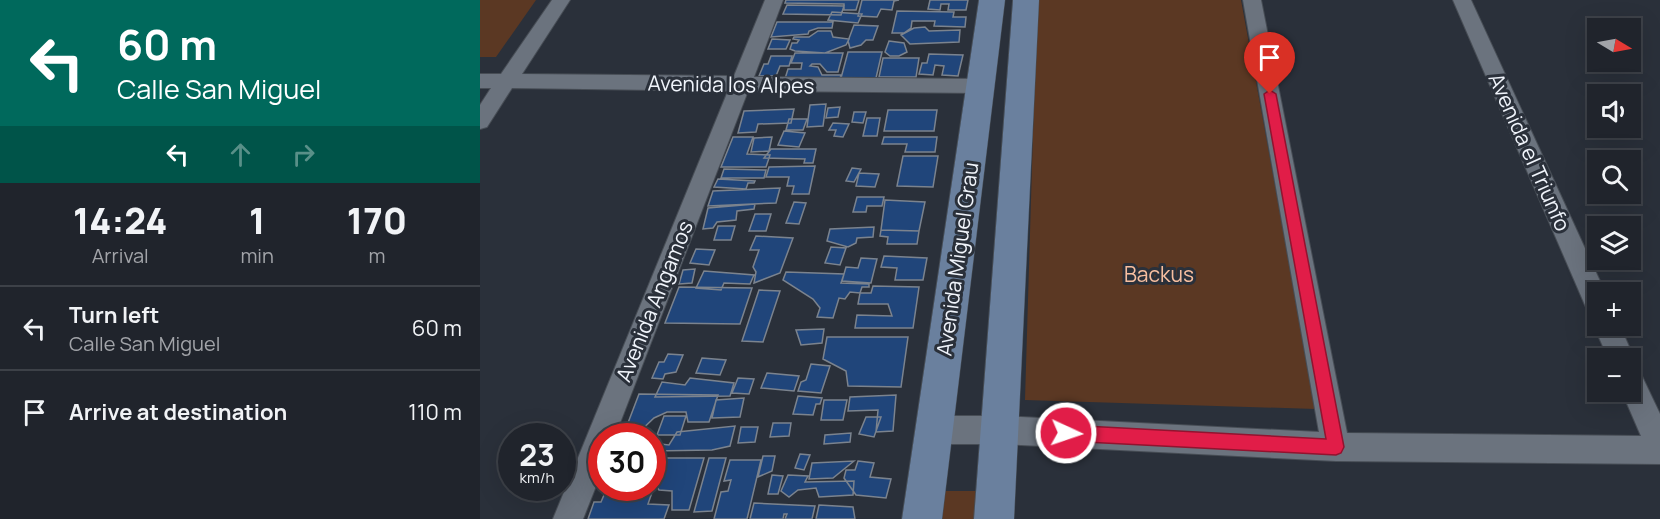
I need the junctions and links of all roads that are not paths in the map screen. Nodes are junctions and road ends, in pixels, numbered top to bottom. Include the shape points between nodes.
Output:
1 (561, 0) edge
2 (774, 0) edge
3 (992, 0) edge
4 (1026, 0) edge
5 (1252, 0) edge
6 (1462, 0) edge
7 (480, 81) edge
8 (507, 81) junction
9 (741, 84) junction
10 (981, 86) junction
11 (480, 121) edge
12 (1588, 282) edge
13 (1640, 402) edge
14 (933, 430) junction
15 (999, 430) junction
16 (1336, 447) junction
17 (1660, 448) edge
18 (568, 519) edge
19 (922, 519) edge
20 (994, 519) edge

1 - 8 street
2 - 9 street, Avenida Angamos
3 - 10 street, Avenida Miguel Grau
4 - 15 street
5 - 16 street
6 - 12 street, Avenida el Triunfo
7 - 8 street, Avenida los Alpes
8 - 9 street, Avenida los Alpes
8 - 11 street
9 - 10 street, Avenida los Alpes
9 - 18 street, Avenida Angamos
10 - 14 street, Avenida Miguel Grau
13 - 17 street
14 - 15 street
14 - 19 street, Avenida Miguel Grau
15 - 16 street
15 - 20 street
16 - 17 street

